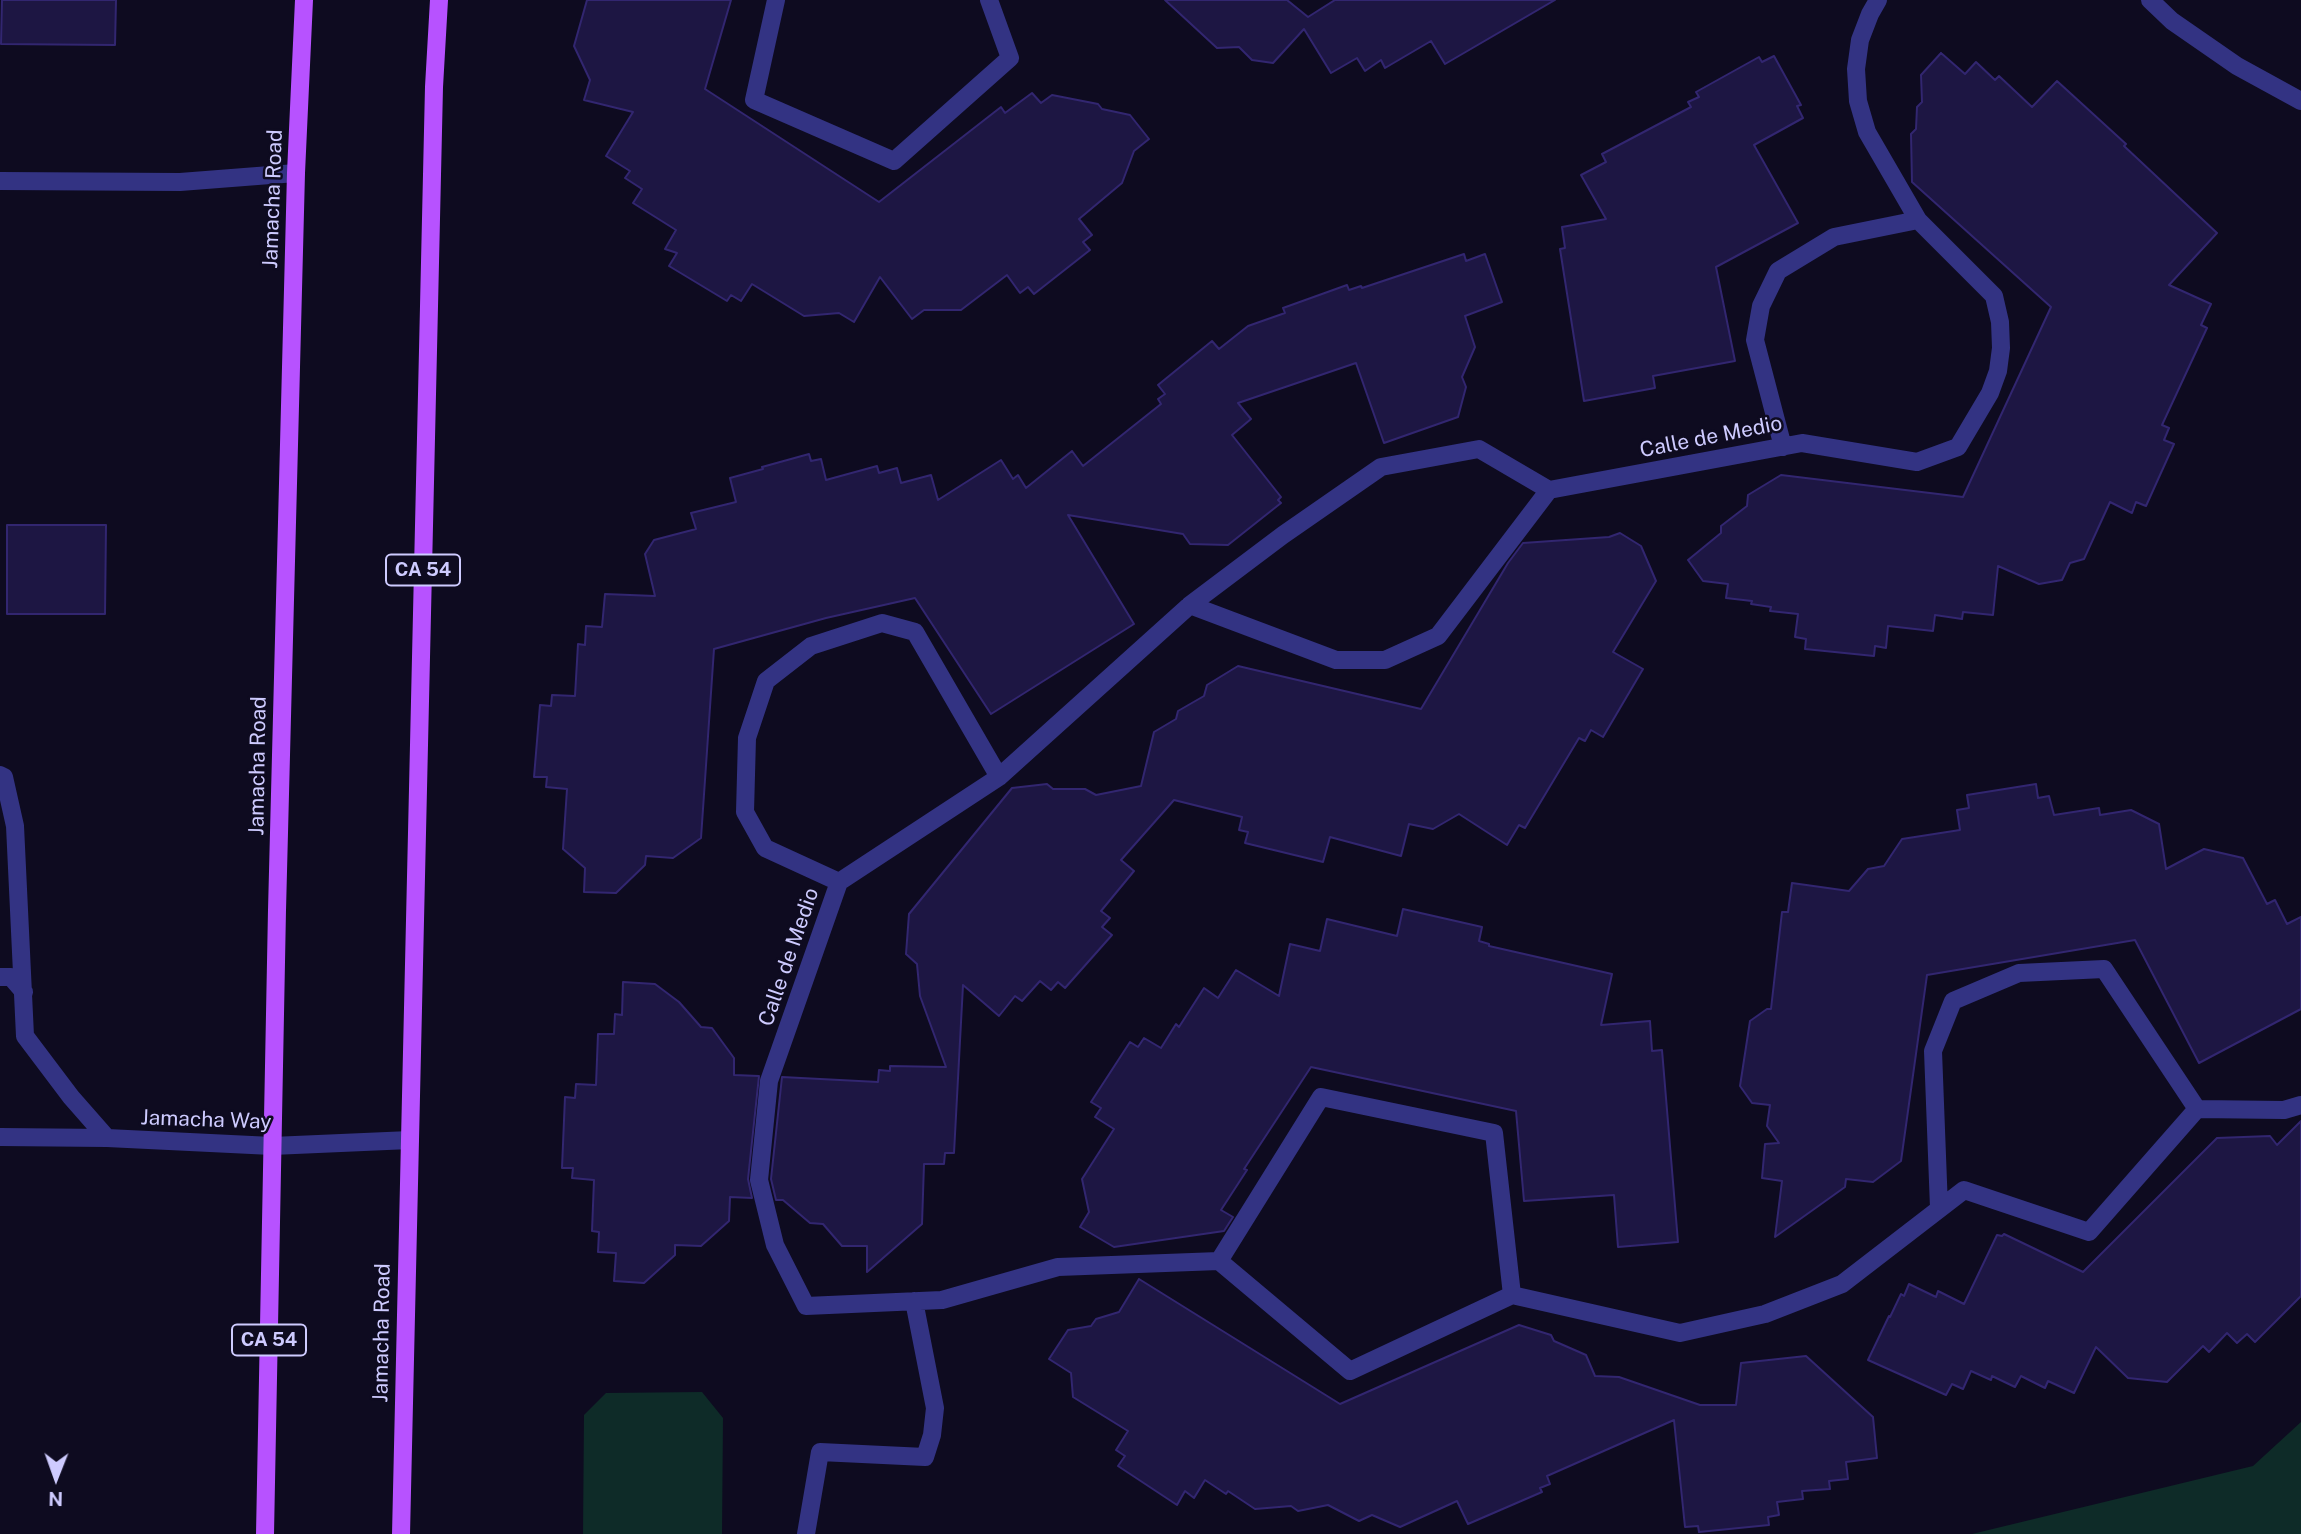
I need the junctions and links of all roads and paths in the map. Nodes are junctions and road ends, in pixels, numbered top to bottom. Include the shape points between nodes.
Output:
1 (304, 0) edge
2 (439, 0) edge
3 (776, 0) edge
4 (989, 0) edge
5 (1878, 0) edge
6 (2150, 0) edge
7 (2301, 101) edge
8 (296, 173) junction
9 (0, 181) edge
10 (1918, 220) junction
11 (1783, 447) junction
12 (1549, 490) junction
13 (1190, 605) junction
14 (0, 775) edge
15 (999, 777) junction
16 (839, 881) junction
17 (0, 977) edge
18 (24, 992) junction
19 (2301, 1105) edge
20 (2196, 1109) junction
21 (0, 1137) edge
22 (107, 1138) junction
23 (410, 1140) junction
24 (272, 1146) junction
25 (1939, 1208) junction
26 (1219, 1261) junction
27 (1512, 1294) junction
28 (914, 1301) junction
29 (265, 1534) edge
30 (401, 1534) edge
31 (806, 1534) edge

1 - 8 main road, Jamacha Road / CA 54
2 - 23 main road, Jamacha Road / CA 54
3 - 4 street via 754,100 894,161 1010,58
5 - 10 street, Calle de Medio via 1860,40 1858,101 1867,132
6 - 7 street via 2237,66
8 - 9 street via 180,182
8 - 24 main road, Jamacha Road / CA 54
10 - 11 street via 1834,237 1778,271 1761,306 1755,340
10 - 11 street, Calle de Medio via 1994,296 2000,322 1998,371 1958,447 1917,462 1802,443
11 - 12 street, Calle de Medio
12 - 13 street, Calle de Medio via 1479,449 1381,467
12 - 13 street via 1438,636 1385,660 1336,660
13 - 15 street, Calle de Medio
14 - 18 street via 15,826
15 - 16 street, Calle de Medio
15 - 16 street via 915,632 882,623 811,646 766,681 747,738 745,811 765,848
16 - 28 street, Calle de Medio via 769,1081 759,1180 775,1245 806,1306
17 - 18 street via 11,978
18 - 22 street via 25,1036
19 - 20 street via 2284,1110
20 - 25 street via 2088,1232 1964,1189
20 - 25 street via 2104,969 2019,973 1953,1001 1933,1051
21 - 22 street, Jamacha Way
22 - 24 street, Jamacha Way
23 - 24 street, Jamacha Way
23 - 30 main road, Jamacha Road / CA 54
24 - 29 main road, Jamacha Road / CA 54
25 - 27 street via 1842,1284 1765,1314 1680,1333
26 - 27 street via 1350,1371
26 - 27 street via 1321,1097 1494,1133
26 - 28 street, Calle de Medio via 1058,1267 942,1300
28 - 31 street via 935,1408 925,1457 820,1452

